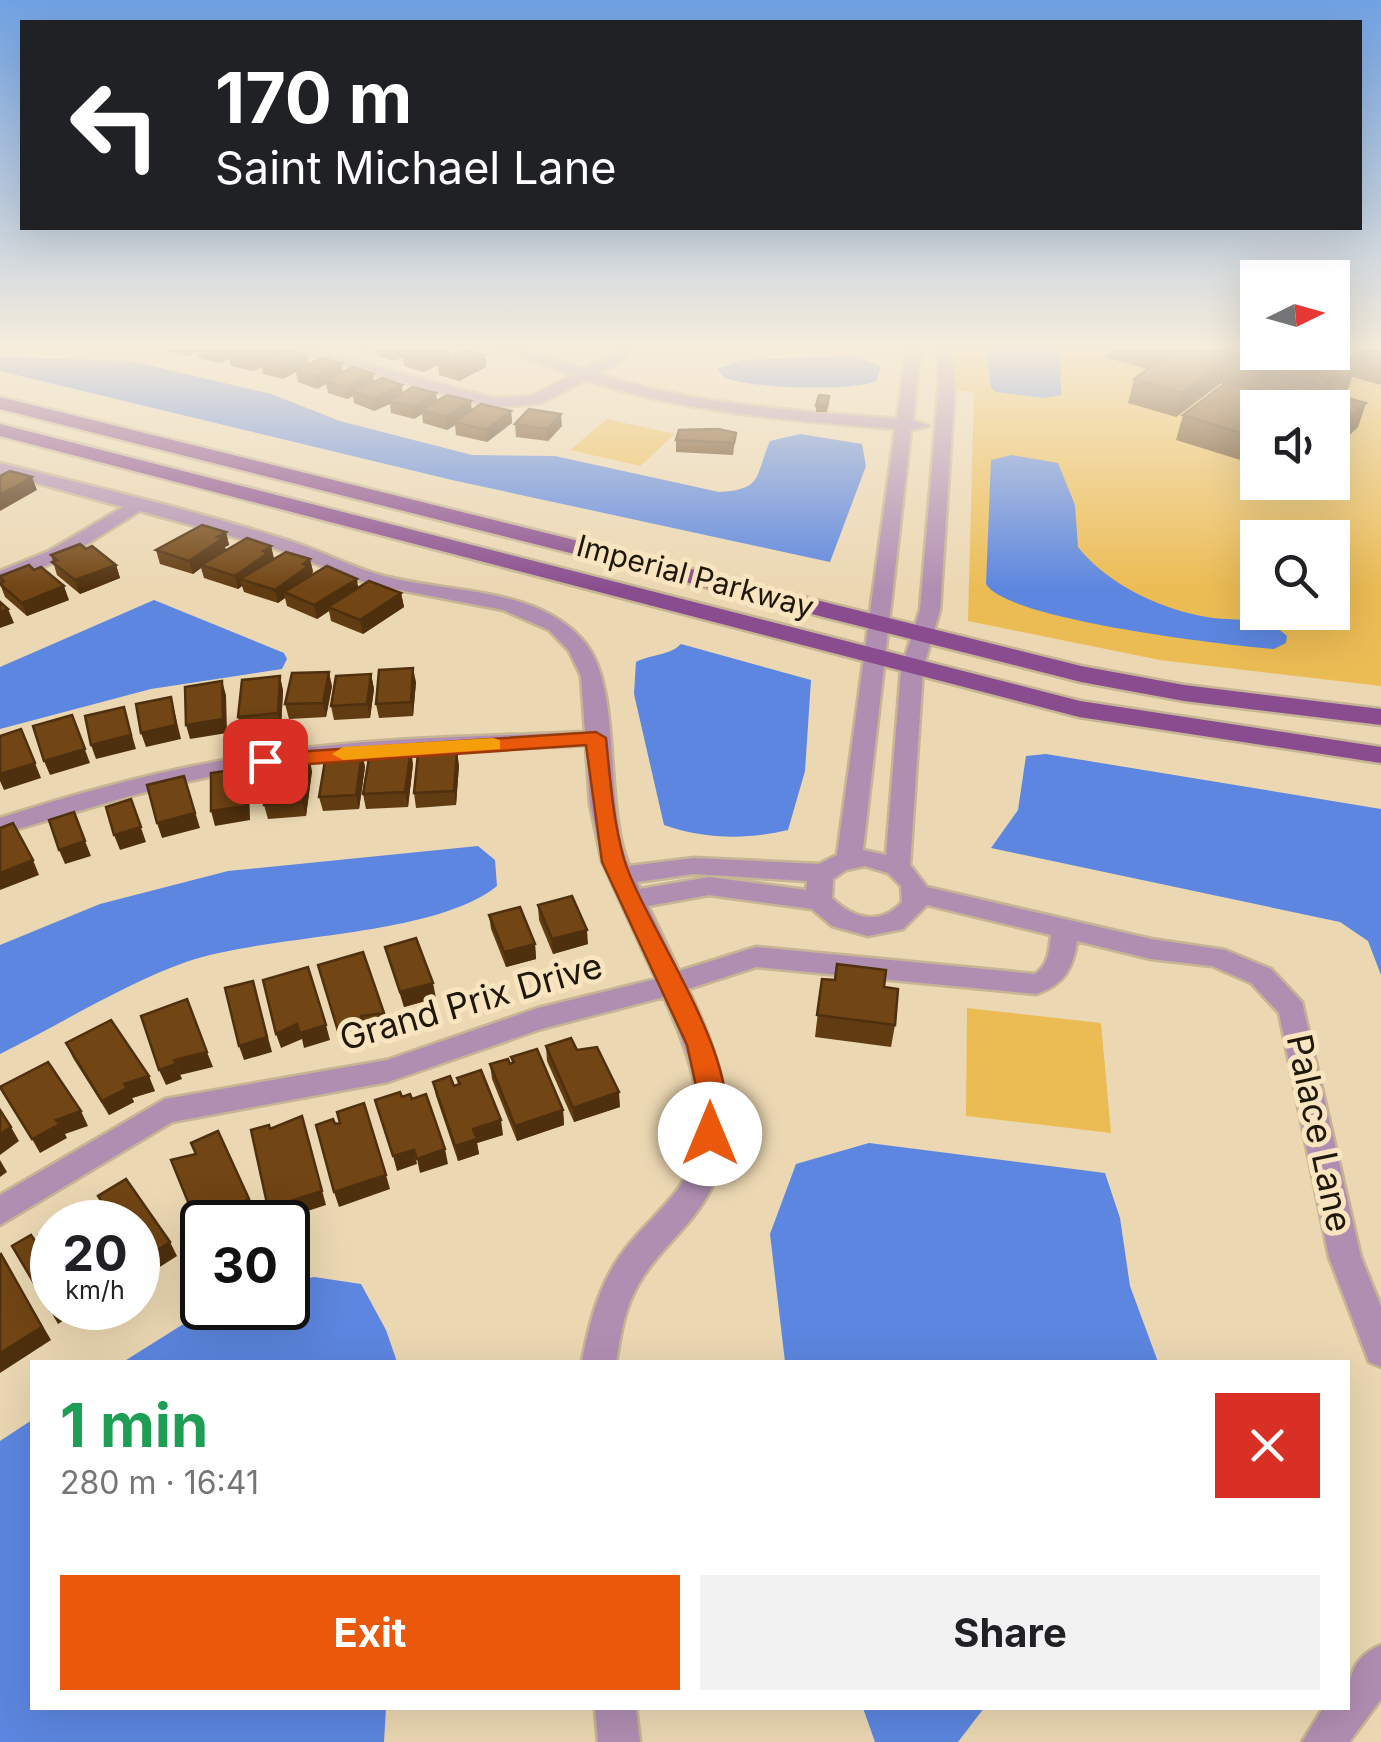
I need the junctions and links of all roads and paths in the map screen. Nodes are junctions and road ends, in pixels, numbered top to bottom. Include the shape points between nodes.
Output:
1 (93, 426) edge
2 (904, 426) edge
3 (942, 426) edge
4 (0, 430) edge
5 (0, 468) edge
6 (138, 505) junction
7 (0, 578) edge
8 (882, 625) junction
9 (920, 634) junction
10 (874, 657) junction
11 (912, 669) junction
12 (1381, 717) edge
13 (596, 738) junction
14 (1381, 754) edge
15 (0, 826) edge
16 (849, 860) junction
17 (896, 867) junction
18 (823, 873) junction
19 (625, 888) junction
20 (916, 894) junction
21 (820, 901) junction
22 (1065, 928) junction
23 (674, 983) junction
24 (0, 1211) edge
25 (1381, 1351) edge
26 (599, 1360) edge
27 (1381, 1666) edge
28 (1350, 1707) edge
29 (616, 1710) edge
30 (1348, 1710) edge
31 (619, 1742) edge
32 (1324, 1742) edge

1 - 8 main road, Imperial Parkway
2 - 8 street
3 - 9 street via 930,610
4 - 10 main road, Imperial Parkway
5 - 6 street
6 - 7 street via 56,555
6 - 13 street via 280,544 376,580 541,616 588,663
8 - 9 main road, Imperial Parkway
8 - 10 street
9 - 11 street
9 - 12 main road, Imperial Parkway via 1167,690
10 - 11 main road, Imperial Parkway
10 - 16 street
11 - 14 main road, Imperial Parkway via 1164,726
11 - 17 street
13 - 15 street via 232,765 102,794
13 - 19 street via 602,804
16 - 17 street
16 - 18 street
17 - 20 street
18 - 19 street via 694,866
18 - 21 street
19 - 21 street via 708,886
19 - 23 street
20 - 21 street via 909,914 885,926 839,920
20 - 22 street, Palace Lane
22 - 23 street, Grand Prix Drive via 1060,965 1047,982 1036,984 771,955
22 - 25 street, Palace Lane via 1216,957 1261,976 1292,1009 1345,1257
23 - 24 street, Grand Prix Drive via 538,1019 388,1071 165,1111
23 - 26 street via 708,1067 708,1154 695,1189 622,1280
27 - 28 street
29 - 31 street
30 - 32 street

